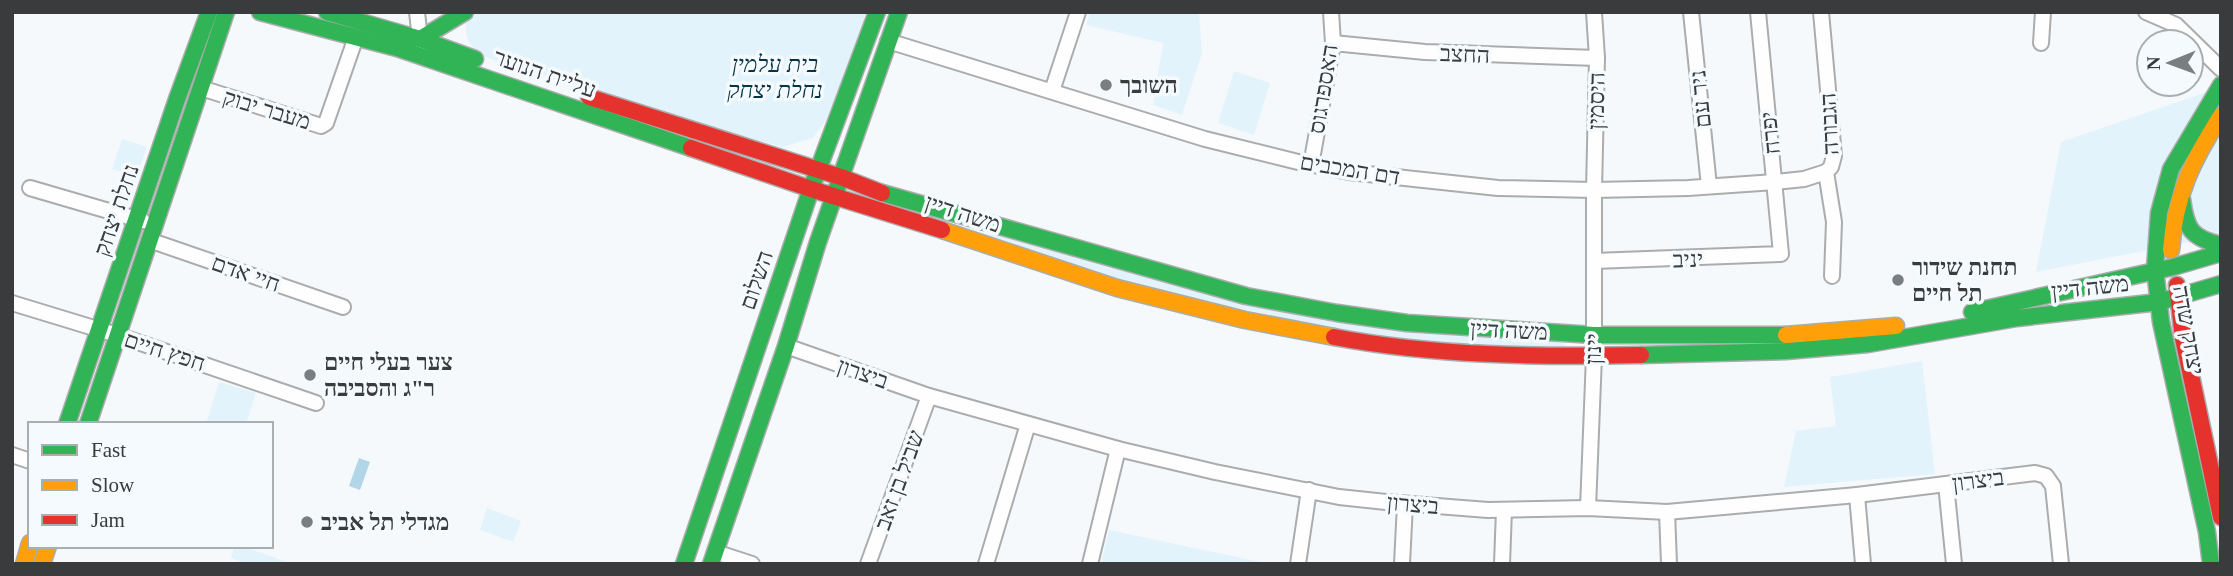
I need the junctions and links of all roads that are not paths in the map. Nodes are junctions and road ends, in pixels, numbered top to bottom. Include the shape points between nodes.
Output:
1 (209, 12) edge
2 (226, 12) edge
3 (260, 12) edge
4 (327, 12) edge
5 (417, 12) edge
6 (465, 12) edge
7 (877, 12) edge
8 (899, 12) edge
9 (1078, 12) edge
10 (1331, 12) edge
11 (1594, 12) edge
12 (1691, 12) edge
13 (1758, 12) edge
14 (1821, 12) edge
15 (2043, 12) edge
16 (2146, 12) edge
17 (356, 37) junction
18 (420, 39) junction
19 (888, 41) junction
20 (1333, 43) junction
21 (2041, 43) dead end
22 (1597, 58) junction
23 (431, 59) junction
24 (2221, 69) edge
25 (2221, 85) edge
26 (201, 88) junction
27 (1052, 91) junction
28 (2221, 116) edge
29 (831, 140) junction
30 (850, 153) junction
31 (785, 159) junction
32 (1311, 164) junction
33 (818, 170) junction
34 (1826, 172) junction
35 (841, 177) junction
36 (1775, 182) junction
37 (1709, 186) junction
38 (30, 188) dead end
39 (2180, 188) junction
40 (811, 189) junction
41 (1594, 191) junction
42 (891, 195) junction
43 (834, 197) junction
44 (884, 211) junction
45 (136, 219) junction
46 (151, 232) junction
47 (818, 242) junction
48 (2221, 245) edge
49 (2221, 253) edge
50 (1782, 254) joint
51 (1594, 261) junction
52 (2174, 267) junction
53 (2155, 269) junction
54 (1832, 276) dead end
55 (2218, 285) edge
56 (2179, 296) junction
57 (2159, 302) junction
58 (12, 303) edge
59 (343, 307) dead end
60 (99, 330) junction
61 (117, 335) junction
62 (1594, 335) junction
63 (2183, 338) junction
64 (786, 346) junction
65 (1594, 356) junction
66 (929, 396) junction
67 (316, 403) dead end
68 (69, 422) edge
69 (89, 422) edge
70 (1028, 424) junction
71 (1118, 449) junction
72 (1946, 484) junction
73 (1309, 491) junction
74 (1857, 495) junction
75 (1405, 504) junction
76 (1588, 508) junction
77 (1504, 510) junction
78 (1667, 512) junction
79 (2221, 517) edge
80 (713, 558) edge
81 (684, 564) edge
82 (752, 564) edge
83 (868, 564) edge
84 (986, 564) edge
85 (1090, 564) edge
86 (1298, 564) edge
87 (1402, 564) edge
88 (1502, 564) edge
89 (1669, 564) edge
90 (1863, 564) edge
91 (1954, 564) edge
92 (2062, 564) edge
93 (2211, 564) edge

1 - 45 street, נחלת יצחק
2 - 26 street, נחלת יצחק
3 - 17 street, עליית הנוער
4 - 18 street, עליית הנוער
5 - 18 street
6 - 18 street
7 - 29 street, השלום
8 - 19 street, השלום
9 - 27 street
10 - 20 street, האספרגוס
11 - 22 street, היסמין
12 - 37 street, ניר עם
13 - 36 street, יפרח
14 - 34 street, הגבורה via 1834,156
15 - 21 street
16 - 24 street via 2176,25
17 - 23 street, עליית הנוער
17 - 26 street, מעבר יבוק via 326,123 321,126
18 - 23 street
18 - 31 street, עליית הנוער
19 - 27 street, דם המכבים
19 - 30 street, השלום
20 - 22 street, החצב via 1425,52
20 - 32 street, האספרגוס
22 - 41 street, היסמין
23 - 40 street, עליית הנוער
25 - 53 street, יצחק שדה via 2171,169 2159,213
26 - 46 street, נחלת יצחק
27 - 32 street, דם המכבים via 1205,139
28 - 39 street, יצחק שדה
29 - 31 street via 811,155
29 - 33 street, השלום
30 - 35 street, השלום
30 - 42 street via 860,179
31 - 33 street, עליית הנוער
32 - 41 street, דם המכבים via 1498,188
33 - 35 street, משה דיין
33 - 40 street, השלום
34 - 36 street, דם המכבים
34 - 54 street, הגבורה via 1834,222
35 - 42 street, משה דיין
35 - 43 street, השלום
36 - 37 street, דם המכבים
36 - 50 street, יפרח
37 - 41 street, דם המכבים
38 - 45 street, חיי אדם
39 - 48 street via 2190,231
39 - 52 street, יצחק שדה via 2172,228
40 - 43 street, משה דיין
40 - 81 street, השלום
41 - 51 street, יינון
42 - 62 street, משה דיין via 1246,296 1408,323
43 - 44 street, משה דיין
43 - 47 street, השלום
44 - 47 street via 843,216
44 - 65 street, משה דיין via 1117,288 1245,320 1381,346
45 - 46 street, חיי אדם
45 - 60 street, נחלת יצחק
46 - 59 street, חיי אדם
46 - 61 street, נחלת יצחק
47 - 64 street, השלום
49 - 52 street, משה דיין
50 - 51 street, יניב
51 - 62 street, יינון
52 - 53 street, משה דיין
52 - 56 street, יצחק שדה
53 - 57 street, יצחק שדה
53 - 62 street, משה דיין via 1910,324 1785,335
55 - 56 street, משה דיין
55 - 63 street via 2196,309
56 - 57 street, משה דיין
56 - 63 street, יצחק שדה
57 - 65 street, משה דיין via 2017,318 1868,344
57 - 93 street, יצחק שדה
58 - 60 street, חפץ חיים
60 - 61 street, חפץ חיים
60 - 68 street, נחלת יצחק
61 - 67 street, חפץ חיים
61 - 69 street, נחלת יצחק
62 - 65 street, יינון
63 - 79 street, יצחק שדה
64 - 66 street, ביצרון
64 - 80 street, השלום
65 - 76 street, יינון
66 - 70 street, ביצרון
66 - 83 street, שביל בן זאב
70 - 71 street, ביצרון
70 - 84 street
71 - 73 street, ביצרון
71 - 85 street
72 - 74 street, ביצרון
72 - 91 street
72 - 92 street, ביצרון via 2035,473 2046,476 2053,486
73 - 75 street, ביצרון
73 - 86 street
74 - 78 street, ביצרון
74 - 90 street
75 - 77 street, ביצרון
75 - 87 street
76 - 77 street, ביצרון
76 - 78 street, ביצרון
77 - 88 street
78 - 89 street
80 - 82 street

